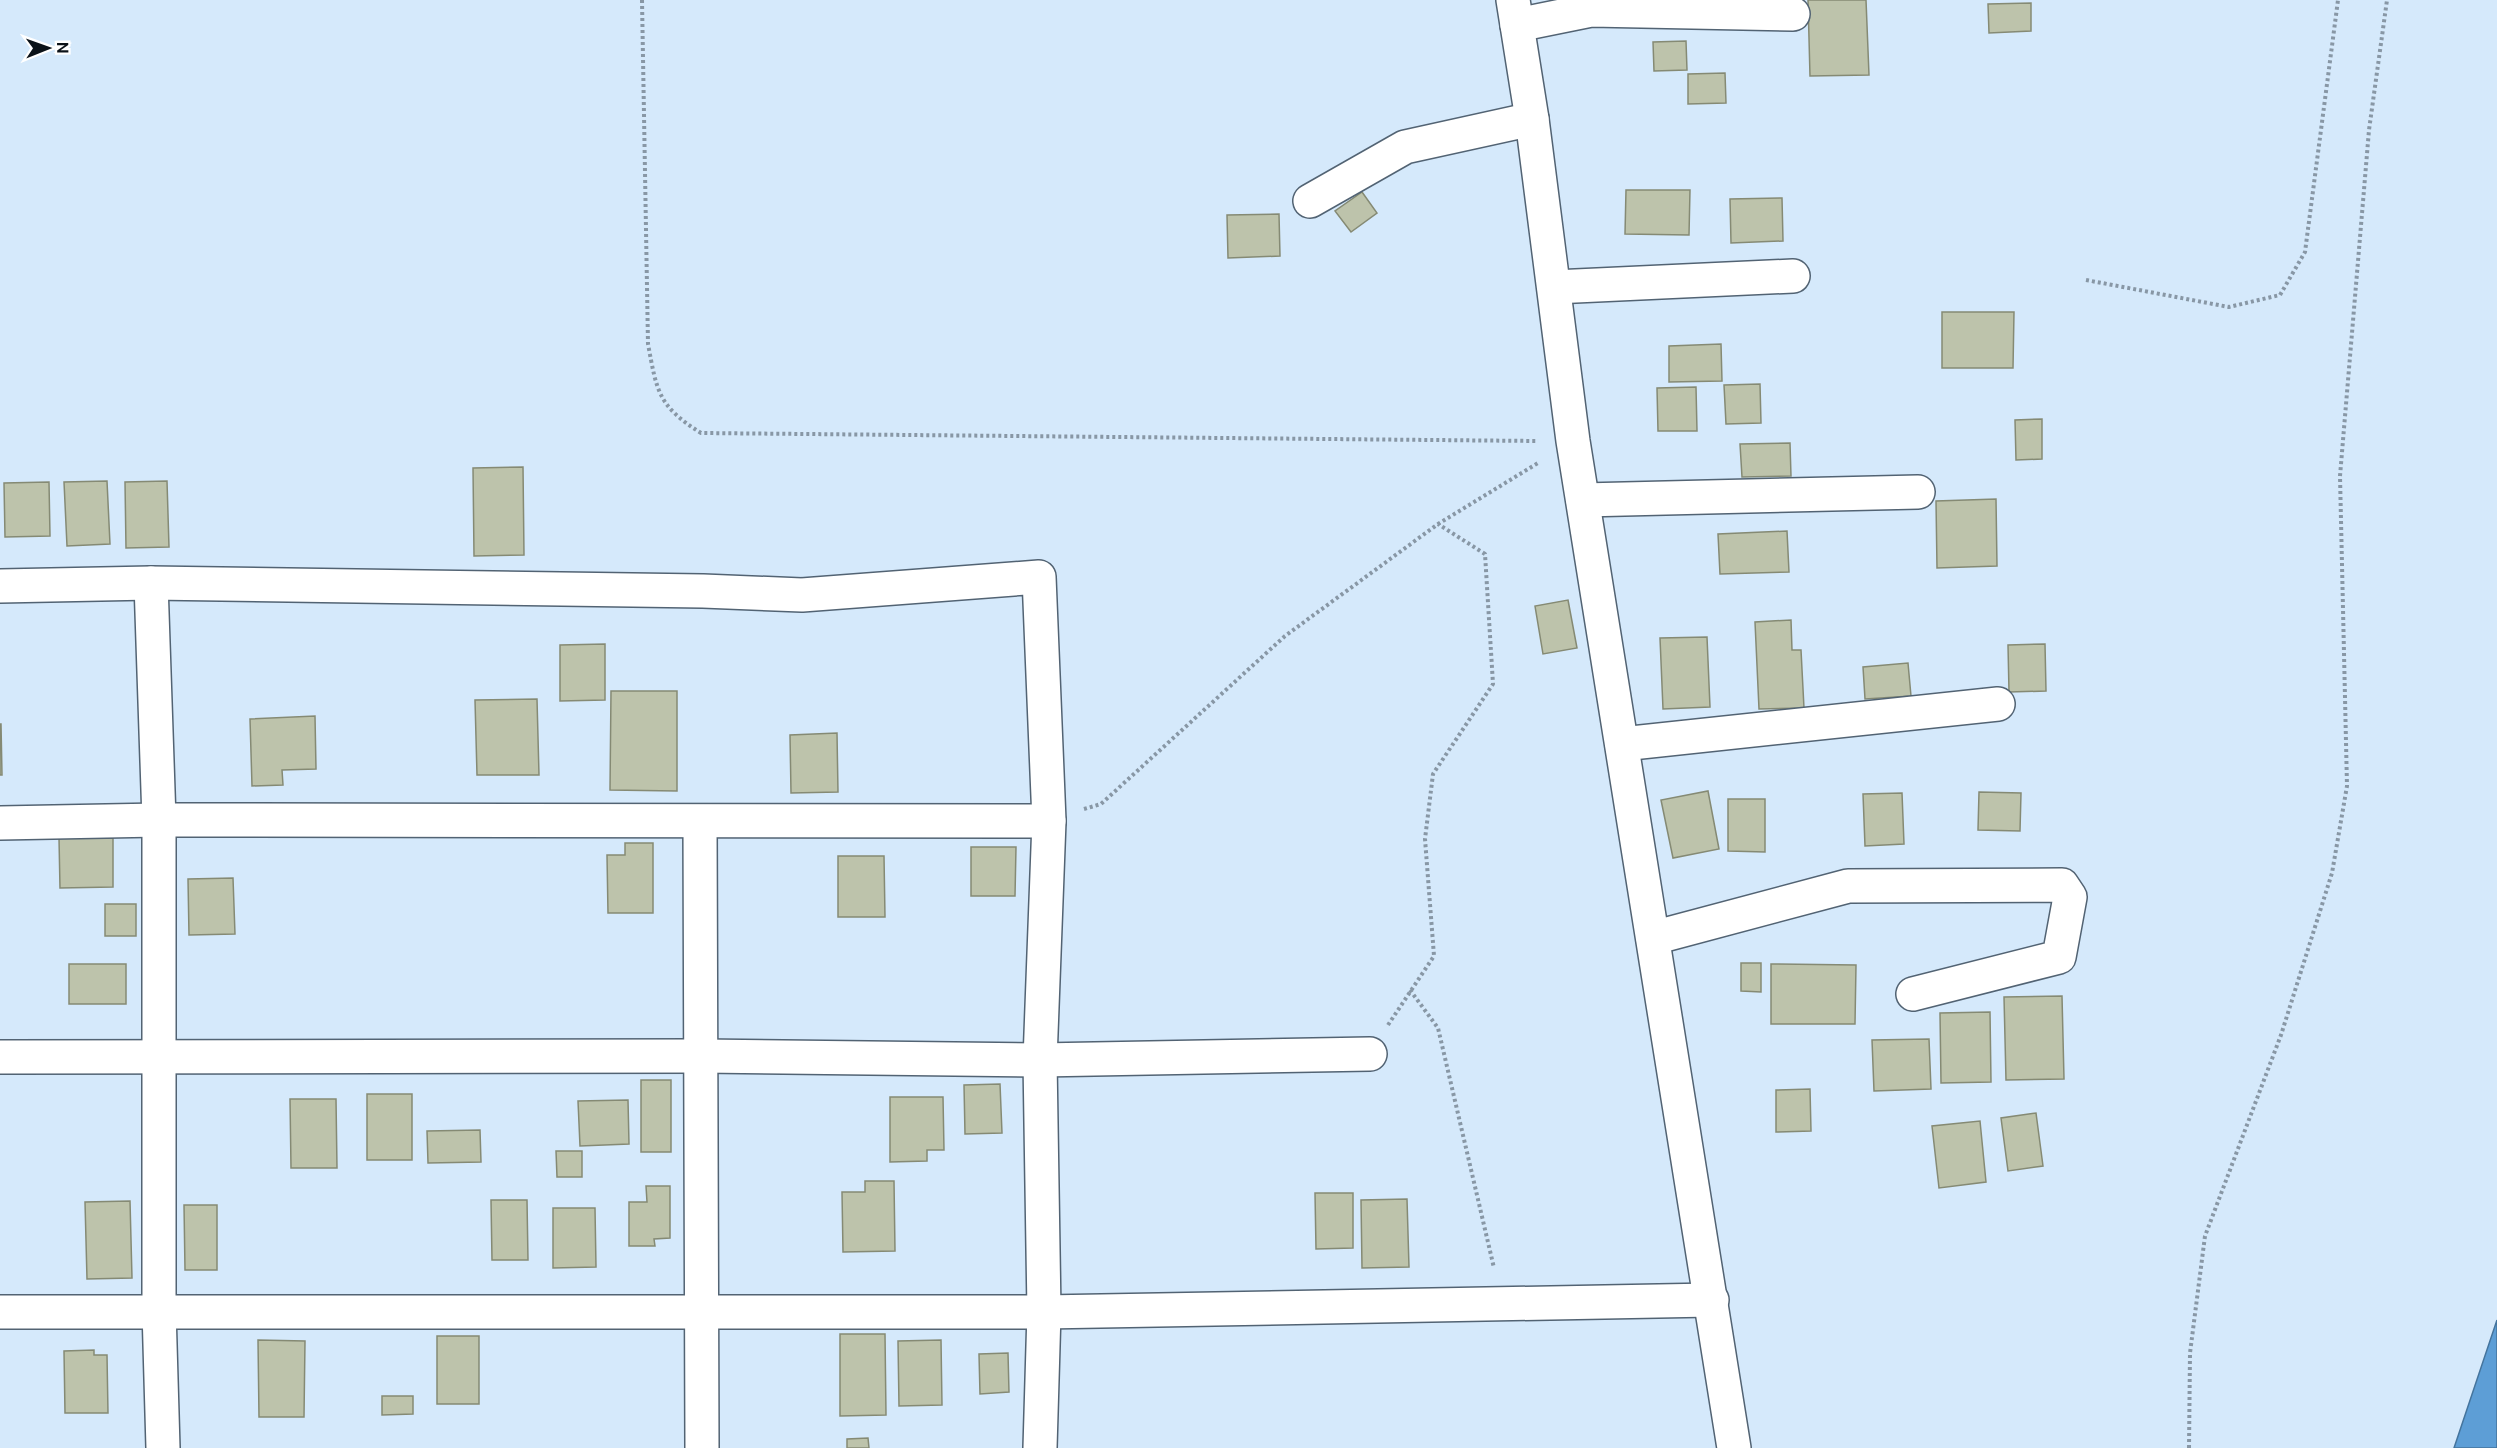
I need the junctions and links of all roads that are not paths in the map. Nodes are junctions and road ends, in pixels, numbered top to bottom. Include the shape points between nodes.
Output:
1 (1515, 13) edge
2 (1793, 14) dead end
3 (1532, 119) junction
4 (1310, 201) dead end
5 (1793, 276) dead end
6 (1554, 287) junction
7 (1918, 492) dead end
8 (1583, 500) junction
9 (151, 583) junction
10 (0, 586) edge
11 (1998, 704) dead end
12 (1622, 744) junction
13 (159, 820) junction
14 (1049, 821) junction
15 (700, 822) junction
16 (0, 823) edge
17 (1653, 938) junction
18 (1913, 994) dead end
19 (1370, 1054) road end
20 (702, 1056) junction
21 (0, 1057) edge
22 (161, 1058) junction
23 (1040, 1060) junction
24 (1712, 1300) junction
25 (159, 1310) junction
26 (0, 1312) edge
27 (701, 1312) junction
28 (1044, 1312) junction
29 (163, 1448) edge
30 (702, 1448) edge
31 (1040, 1448) edge
32 (1734, 1448) edge

1 - 2 street via 1591,10
1 - 3 street
3 - 4 street via 1405,147
3 - 6 street
5 - 6 street
6 - 8 street
7 - 8 street
8 - 12 street
9 - 10 street
9 - 13 street
9 - 14 street via 802,595 1039,577
11 - 12 street
12 - 17 street
13 - 15 street
13 - 16 street
13 - 22 street
14 - 15 street
14 - 23 street
15 - 20 street
17 - 18 street via 1848,886 2062,885 2070,897 2059,957
17 - 24 street
19 - 23 street
20 - 22 street
20 - 23 street
20 - 27 street
21 - 22 street
22 - 25 street
23 - 28 street
24 - 28 street
24 - 32 street
25 - 26 street
25 - 27 street
25 - 29 street
27 - 28 street
27 - 30 street
28 - 31 street

